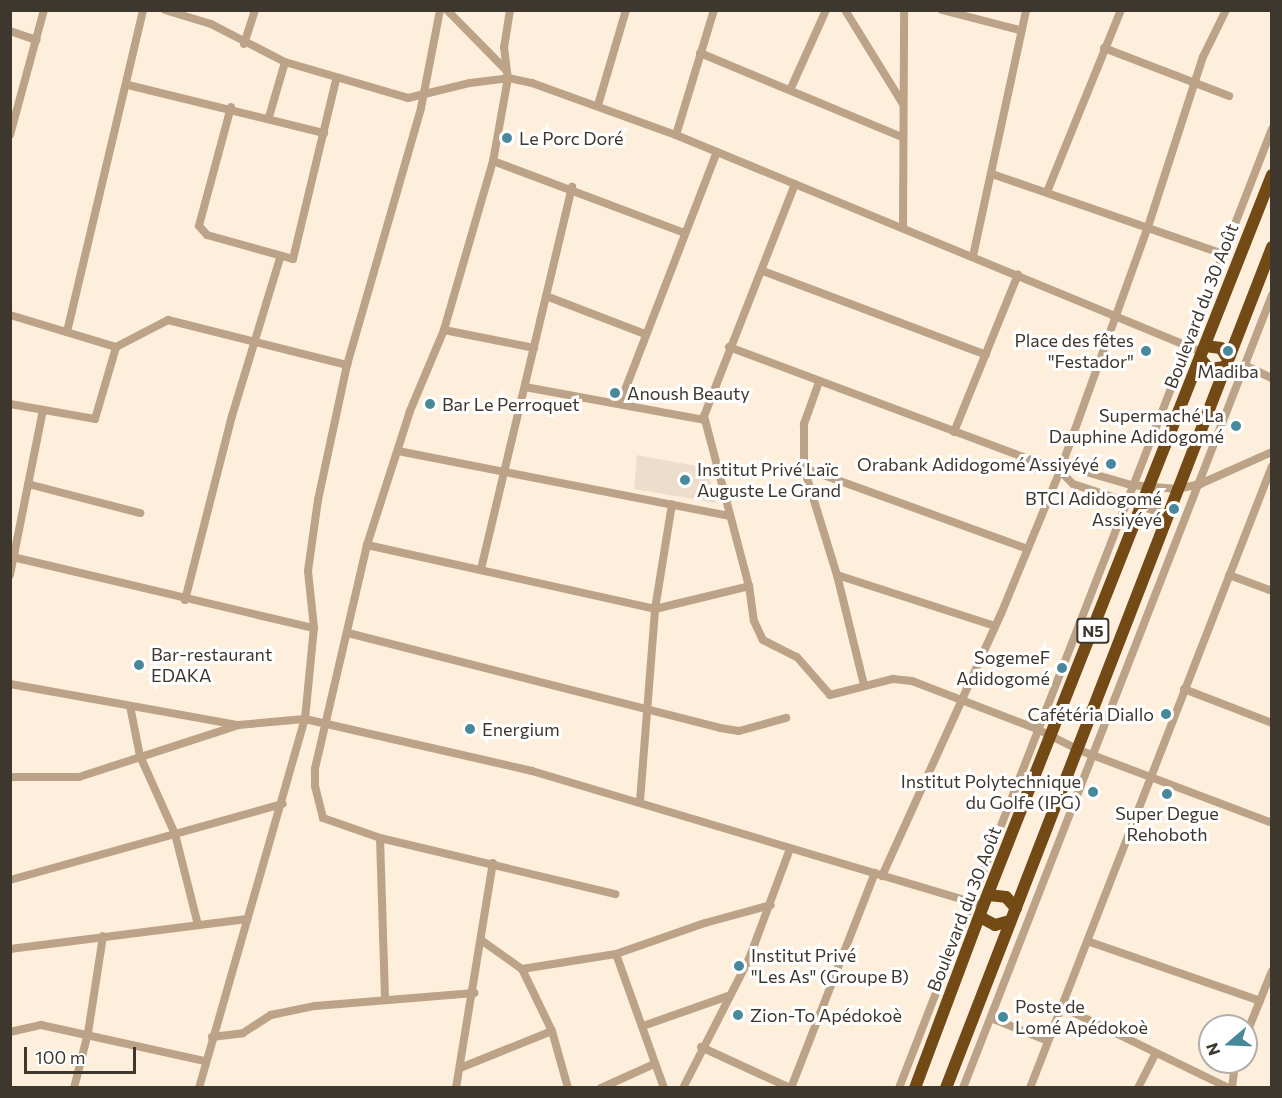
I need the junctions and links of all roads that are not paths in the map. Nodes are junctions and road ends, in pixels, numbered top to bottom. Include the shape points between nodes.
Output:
1 (44, 10) edge
2 (143, 10) edge
3 (165, 10) edge
4 (255, 10) edge
5 (440, 10) edge
6 (447, 10) edge
7 (510, 10) edge
8 (626, 10) edge
9 (714, 10) edge
10 (826, 10) edge
11 (845, 10) edge
12 (904, 10) edge
13 (942, 10) edge
14 (1026, 10) edge
15 (1122, 10) edge
16 (1226, 10) edge
17 (1020, 30) junction
18 (10, 31) edge
19 (36, 40) junction
20 (244, 44) junction
21 (1104, 48) junction
22 (700, 53) junction
23 (285, 62) junction
24 (507, 74) junction
25 (336, 80) junction
26 (1197, 83) junction
27 (128, 85) junction
28 (791, 88) junction
29 (423, 92) junction
30 (1229, 96) dead end
31 (903, 104) junction
32 (598, 105) junction
33 (231, 107) junction
34 (269, 117) junction
35 (11, 129) edge
36 (1272, 129) edge
37 (324, 133) junction
38 (676, 135) junction
39 (902, 137) junction
40 (717, 152) junction
41 (493, 161) junction
42 (992, 174) junction
43 (1272, 174) edge
44 (795, 184) junction
45 (572, 188) junction
46 (1047, 192) junction
47 (903, 227) junction
48 (1147, 230) junction
49 (685, 233) junction
50 (1272, 247) edge
51 (1223, 254) junction
52 (973, 256) junction
53 (280, 258) junction
54 (763, 271) junction
55 (1018, 274) junction
56 (1272, 295) edge
57 (546, 296) junction
58 (10, 315) edge
59 (1115, 318) junction
60 (444, 330) junction
61 (67, 332) junction
62 (645, 334) junction
63 (255, 339) junction
64 (1186, 345) junction
65 (116, 347) junction
66 (729, 347) junction
67 (534, 348) junction
68 (1203, 352) junction
69 (987, 354) junction
70 (1227, 363) junction
71 (347, 365) junction
72 (1246, 366) junction
73 (1272, 378) edge
74 (819, 382) junction
75 (525, 387) junction
76 (10, 404) edge
77 (620, 404) junction
78 (44, 410) junction
79 (704, 420) junction
80 (954, 432) junction
81 (398, 452) junction
82 (1272, 452) edge
83 (1272, 466) edge
84 (804, 468) junction
85 (504, 471) junction
86 (1060, 471) junction
87 (28, 484) junction
88 (1149, 484) junction
89 (1200, 484) junction
90 (1131, 485) junction
91 (1177, 489) junction
92 (1125, 501) junction
93 (672, 504) junction
94 (1141, 506) junction
95 (140, 513) dead end
96 (1165, 514) junction
97 (728, 516) junction
98 (367, 545) junction
99 (1028, 549) junction
100 (17, 558) junction
101 (481, 569) junction
102 (1229, 574) junction
103 (10, 575) edge
104 (837, 575) junction
105 (749, 586) junction
106 (1272, 591) edge
107 (185, 600) junction
108 (656, 609) junction
109 (995, 627) junction
110 (314, 628) junction
111 (348, 633) junction
112 (10, 684) edge
113 (864, 686) junction
114 (1184, 689) junction
115 (961, 699) junction
116 (130, 706) junction
117 (647, 712) junction
118 (786, 718) dead end
119 (305, 719) junction
120 (1271, 722) edge
121 (238, 725) junction
122 (327, 726) junction
123 (1037, 729) junction
124 (1052, 737) junction
125 (1078, 750) junction
126 (1092, 755) junction
127 (140, 756) junction
128 (1151, 775) junction
129 (10, 777) edge
130 (640, 801) junction
131 (283, 804) junction
132 (1272, 823) edge
133 (175, 834) junction
134 (380, 838) junction
135 (790, 849) junction
136 (493, 863) junction
137 (878, 874) junction
138 (10, 880) edge
139 (615, 894) dead end
140 (771, 905) junction
141 (981, 905) junction
142 (1016, 908) junction
143 (247, 919) junction
144 (1010, 921) junction
145 (198, 925) junction
146 (103, 936) junction
147 (481, 940) junction
148 (1090, 942) junction
149 (10, 949) edge
150 (616, 954) junction
151 (522, 969) junction
152 (1272, 971) edge
153 (474, 993) junction
154 (728, 996) junction
155 (385, 999) junction
156 (1260, 1001) junction
157 (1062, 1007) junction
158 (1255, 1014) edge
159 (991, 1018) junction
160 (643, 1026) junction
161 (552, 1031) junction
162 (10, 1032) edge
163 (88, 1033) junction
164 (212, 1037) junction
165 (1048, 1041) junction
166 (701, 1047) junction
167 (1155, 1055) junction
168 (205, 1061) junction
169 (654, 1064) junction
170 (460, 1068) junction
171 (74, 1088) edge
172 (199, 1088) edge
173 (456, 1088) edge
174 (568, 1088) edge
175 (601, 1088) edge
176 (664, 1088) edge
177 (682, 1088) edge
178 (790, 1088) edge
179 (899, 1088) edge
180 (915, 1088) edge
181 (946, 1088) edge
182 (963, 1088) edge
183 (1030, 1088) edge
184 (1138, 1088) edge
185 (1230, 1088) edge

1 - 19 street
2 - 27 street
3 - 20 street via 211,24
4 - 20 street
5 - 29 street
6 - 24 street
7 - 24 street via 504,47
8 - 32 street
9 - 22 street
10 - 28 street
11 - 31 street
12 - 31 street
13 - 17 street
14 - 17 street
15 - 21 street
16 - 26 street via 1203,57
17 - 42 street
18 - 19 street
19 - 35 street
20 - 23 street
21 - 26 street
21 - 46 street
22 - 28 street
22 - 38 street
23 - 25 street
23 - 34 street
24 - 29 street
24 - 32 street
24 - 41 street
25 - 29 street via 408,98
25 - 37 street
26 - 30 street
26 - 48 street
27 - 33 street
27 - 61 street via 81,261
28 - 39 street
29 - 71 street
31 - 39 street
32 - 38 street
33 - 34 street
33 - 53 street via 199,226 207,235
34 - 37 street
36 - 51 street
37 - 53 street via 293,259
38 - 40 street
39 - 47 street
40 - 44 street
40 - 49 street
41 - 45 street
41 - 60 street
42 - 46 street
42 - 52 street
43 - 68 highway, Boulevard du 30 Août / N5
44 - 47 street
44 - 54 street
45 - 49 street
45 - 57 street
46 - 48 street
47 - 52 street
48 - 51 street
48 - 59 street
49 - 62 street
50 - 70 highway, N5
51 - 64 street
52 - 55 street
53 - 63 street
54 - 66 street
54 - 69 street
55 - 59 street
55 - 69 street
56 - 72 street
57 - 62 street
57 - 67 street
58 - 61 street
59 - 64 street
59 - 86 street
60 - 67 street
60 - 81 street via 410,411
61 - 65 street
62 - 77 street
63 - 65 street via 168,320
63 - 71 street
63 - 107 street
64 - 68 street
64 - 90 street
65 - 78 street via 95,419
66 - 74 street
66 - 79 street
67 - 75 street
68 - 70 highway via 1221,348
68 - 70 highway via 1209,369
68 - 88 highway, Boulevard du 30 Août / N5
69 - 80 street
70 - 91 highway, N5
71 - 110 street via 311,543 308,571
72 - 73 street
72 - 89 street
74 - 80 street
74 - 84 street via 804,424
75 - 77 street
75 - 85 street
76 - 78 street
77 - 79 street
78 - 87 street
79 - 97 street
80 - 86 street
81 - 85 street
81 - 98 street
82 - 89 street
83 - 102 street
84 - 99 street
84 - 104 street
85 - 93 street
85 - 101 street
86 - 90 street via 1069,467
86 - 92 street via 1073,483
86 - 99 street
87 - 95 street
87 - 100 street
88 - 90 street
88 - 91 street
88 - 94 highway, Boulevard du 30 Août / N5
89 - 91 street
89 - 126 street
90 - 92 street
91 - 96 highway, N5
92 - 94 street
92 - 123 street
93 - 97 street
93 - 108 street
94 - 96 street
94 - 124 highway, Boulevard du 30 Août / N5
96 - 125 highway, N5
97 - 105 street
98 - 101 street
98 - 111 street
99 - 109 street
100 - 103 street
100 - 107 street
101 - 108 street
102 - 106 street
102 - 114 street
104 - 109 street
104 - 113 street
105 - 108 street
105 - 113 street via 754,621 768,645 798,657 830,695
107 - 110 street
108 - 117 street
109 - 115 street
110 - 119 street
111 - 117 street
111 - 122 street
112 - 116 street
113 - 115 street via 903,679
114 - 120 street
114 - 128 street
115 - 123 street
115 - 137 street
116 - 121 street
116 - 127 street
117 - 118 street via 740,731
117 - 130 street
119 - 121 street
119 - 122 street
119 - 131 street
121 - 127 street
122 - 130 street via 532,771
122 - 134 street via 315,769 320,815
123 - 124 street
123 - 141 street
124 - 125 street
124 - 141 highway, Boulevard du 30 Août / N5
125 - 126 street
125 - 142 highway, N5
126 - 128 street
126 - 159 street
127 - 129 street via 69,779
127 - 133 street
128 - 132 street
128 - 148 street
130 - 135 street
131 - 133 street
131 - 143 street
133 - 138 street
133 - 145 street
134 - 136 street
134 - 155 street
135 - 137 street
135 - 140 street
136 - 139 street
136 - 147 street
137 - 141 street
137 - 178 street
140 - 150 street
140 - 154 street
141 - 142 highway via 1006,897
141 - 144 highway via 995,925
141 - 179 street
141 - 180 highway, Boulevard du 30 Août / N5
142 - 144 highway, N5
143 - 145 street
143 - 164 street
144 - 181 highway, N5
145 - 146 street
146 - 149 street
146 - 163 street
147 - 151 street
147 - 153 street
148 - 156 street
148 - 157 street
150 - 151 street
150 - 160 street
151 - 161 street
152 - 156 street
153 - 155 street
153 - 170 street
154 - 160 street
154 - 166 street
155 - 164 street via 275,1013 250,1031
156 - 158 street
157 - 165 street
157 - 167 street
159 - 165 street
159 - 182 street
160 - 169 street
161 - 170 street
161 - 174 street
162 - 163 street via 41,1025
163 - 168 street
163 - 171 street
164 - 168 street
165 - 183 street
166 - 177 street
166 - 178 street
167 - 184 street
167 - 185 street
168 - 172 street
169 - 175 street
169 - 176 street
170 - 173 street

